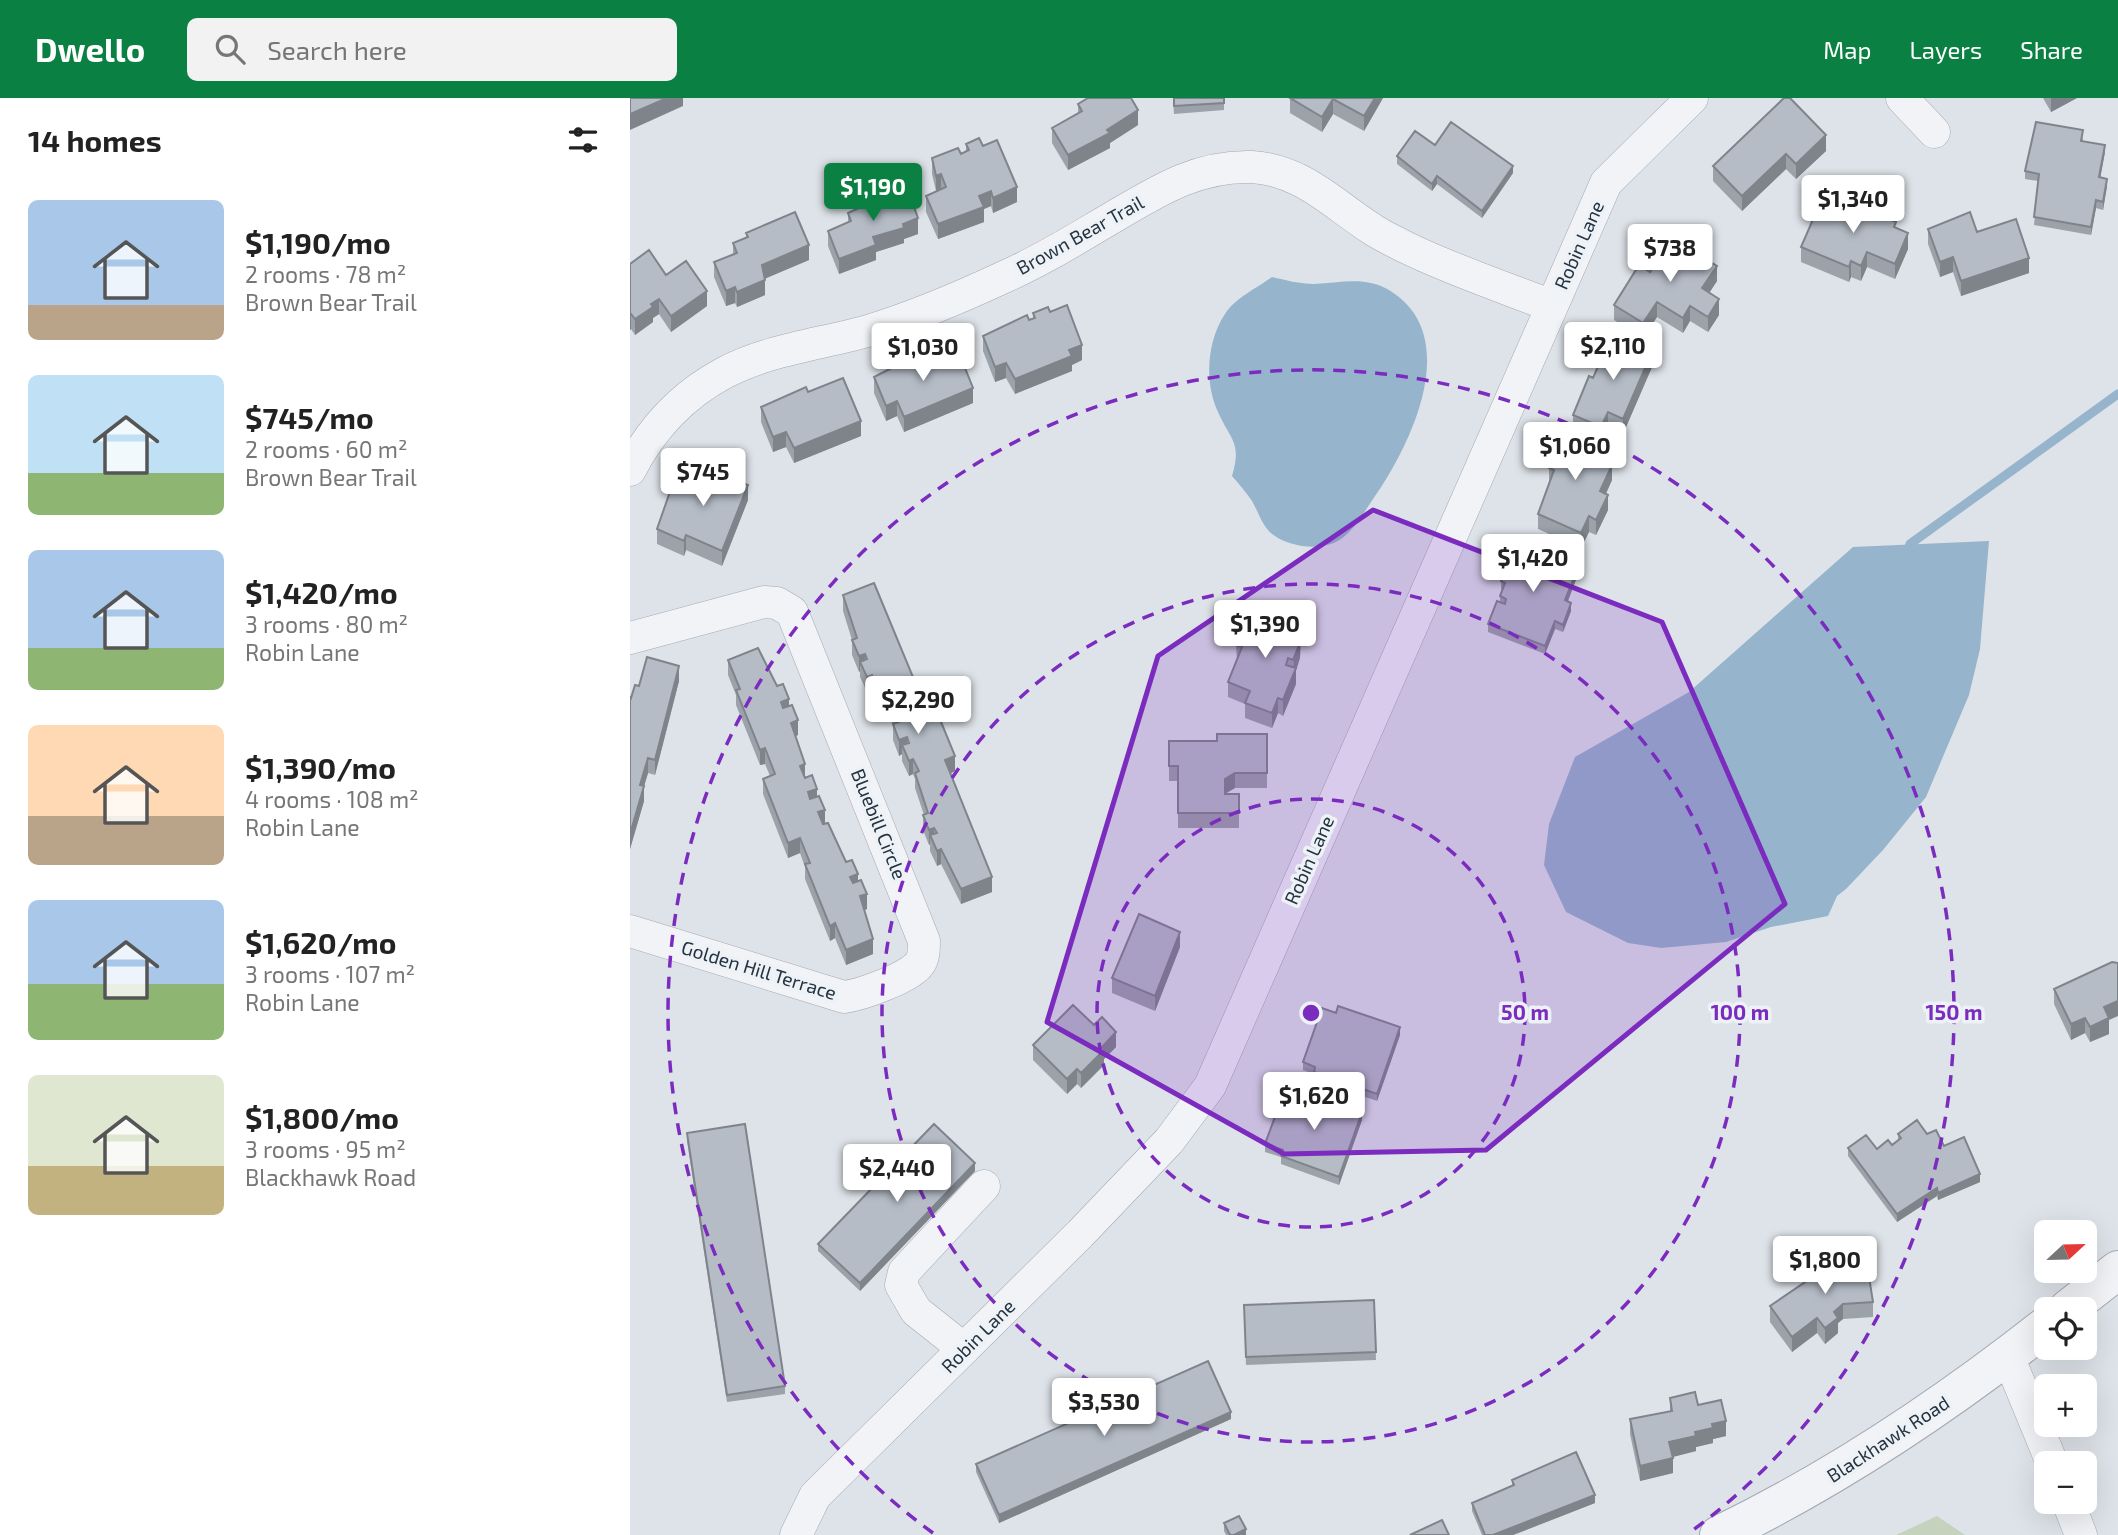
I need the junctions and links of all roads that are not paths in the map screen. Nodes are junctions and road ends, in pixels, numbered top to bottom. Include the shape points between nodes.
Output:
1 (1692, 98) edge
2 (1902, 98) edge
3 (1934, 132) dead end
4 (1552, 306) junction
5 (630, 470) edge
6 (630, 638) edge
7 (630, 930) edge
8 (922, 961) joint
9 (984, 1186) dead end
10 (2118, 1270) edge
11 (2083, 1297) edge
12 (2034, 1335) edge
13 (964, 1349) junction
14 (2008, 1356) junction
15 (2047, 1451) edge
16 (2073, 1514) edge
17 (796, 1535) edge
18 (1719, 1535) edge
19 (2081, 1535) edge

1 - 4 street, Robin Lane via 1606,183
2 - 3 street
4 - 5 street, Brown Bear Trail via 1408,248 1373,230 1299,178 1255,167 1209,170 1165,187 1070,243 940,305 872,330 750,361 725,373 671,413
4 - 13 street, Robin Lane via 1210,1086 1170,1141
6 - 8 street, Bluebill Circle via 764,602 792,611 919,926 924,941
7 - 8 street, Golden Hill Terrace via 844,997 912,971
9 - 13 street via 904,1272 901,1285 916,1311
10 - 11 street
12 - 14 street, Blackhawk Road
13 - 17 street, Robin Lane via 815,1496
14 - 15 street
14 - 18 street, Blackhawk Road via 1848,1466
16 - 19 street

